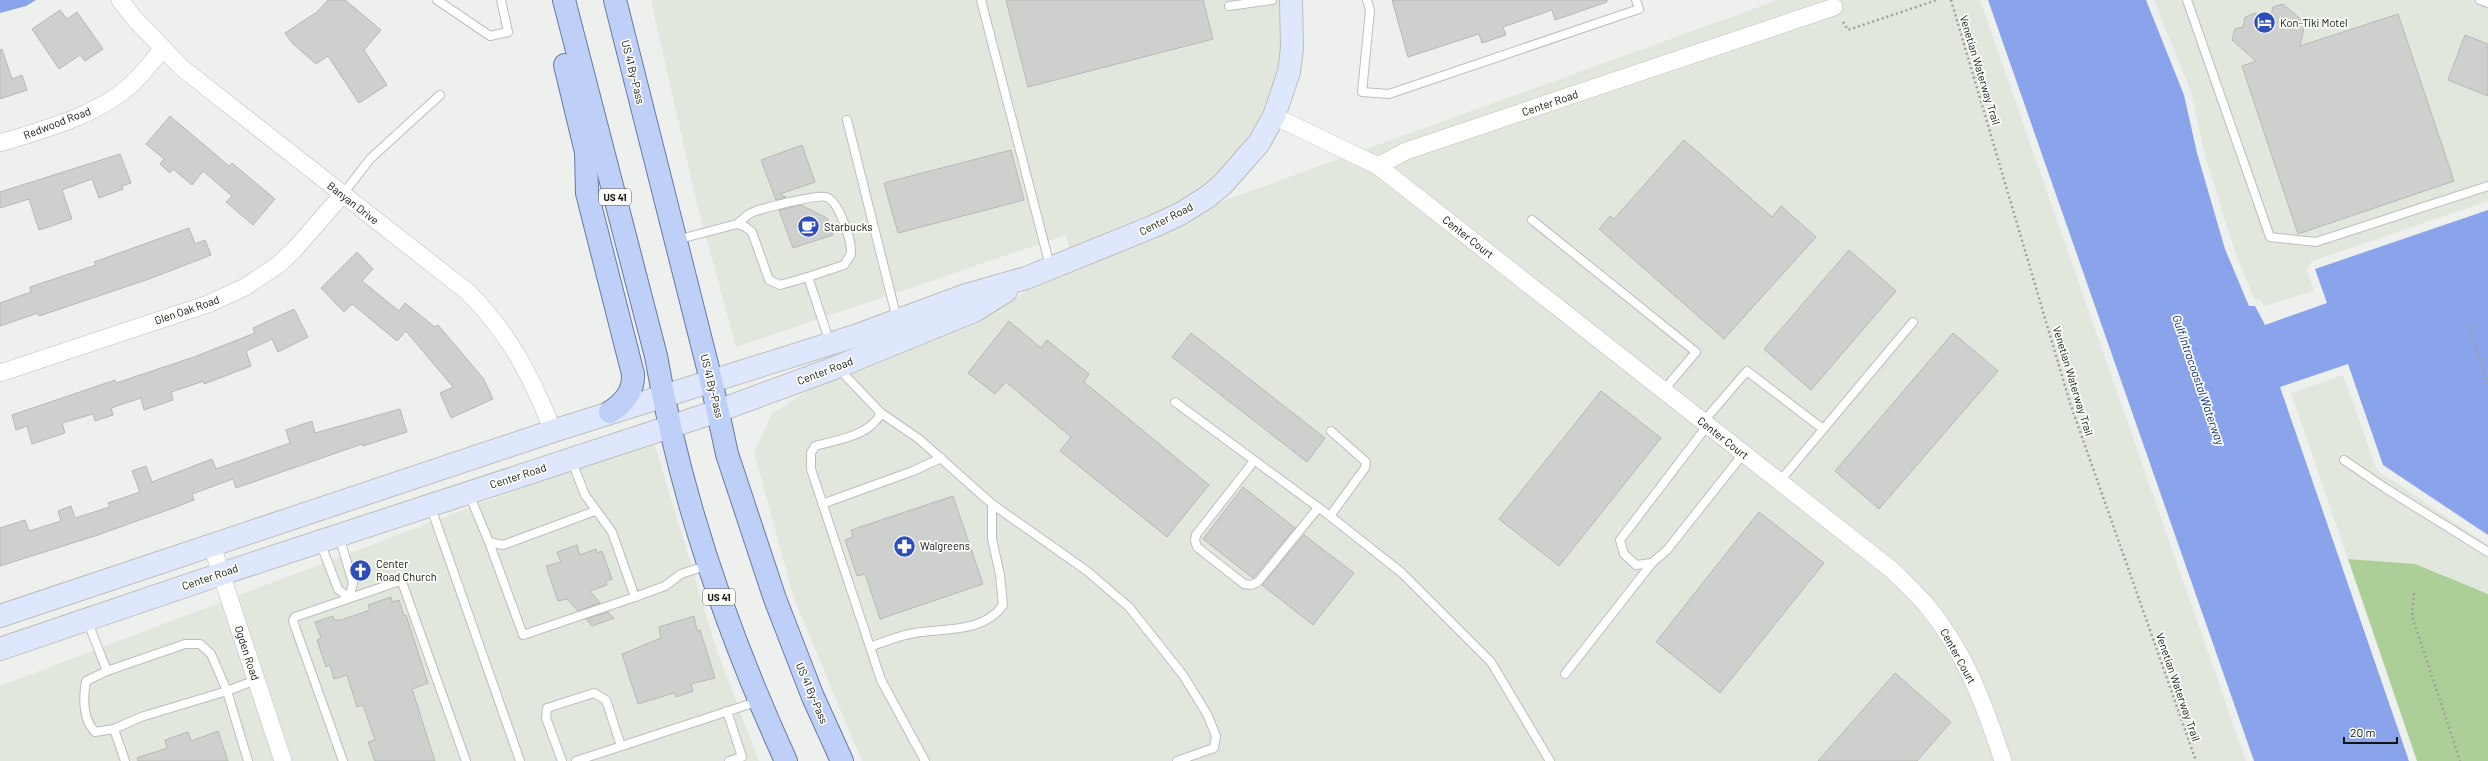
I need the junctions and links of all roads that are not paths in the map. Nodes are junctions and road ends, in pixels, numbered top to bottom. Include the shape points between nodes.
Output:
1 (120, 0) edge
2 (437, 0) edge
3 (501, 0) edge
4 (550, 0) edge
5 (564, 0) edge
6 (615, 0) edge
7 (980, 0) edge
8 (1272, 0) edge
9 (1291, 0) edge
10 (1368, 0) edge
11 (1636, 0) edge
12 (2187, 0) edge
13 (2480, 0) edge
14 (2488, 3) edge
15 (1229, 6) dead end
16 (1834, 7) road end
17 (163, 48) junction
18 (440, 96) dead end
19 (1274, 116) junction
20 (847, 120) dead end
21 (0, 143) edge
22 (1378, 166) junction
23 (2488, 186) edge
24 (343, 194) junction
25 (1532, 220) dead end
26 (737, 224) junction
27 (676, 240) junction
28 (1050, 268) junction
29 (808, 277) junction
30 (1026, 278) junction
31 (897, 320) junction
32 (1913, 322) dead end
33 (830, 343) junction
34 (837, 367) junction
35 (0, 373) edge
36 (711, 380) junction
37 (1663, 391) junction
38 (663, 395) junction
39 (1175, 402) dead end
40 (718, 411) junction
41 (610, 412) junction
42 (881, 413) junction
43 (1705, 424) junction
44 (671, 426) junction
45 (1823, 429) junction
46 (553, 431) junction
47 (1331, 431) dead end
48 (1743, 454) junction
49 (940, 458) junction
50 (571, 459) junction
51 (2344, 460) dead end
52 (1254, 461) junction
53 (1779, 482) junction
54 (468, 493) junction
55 (822, 504) junction
56 (992, 504) junction
57 (430, 505) junction
58 (1318, 508) junction
59 (595, 511) junction
60 (1330, 516) junction
61 (329, 538) junction
62 (489, 542) junction
63 (212, 546) junction
64 (2488, 552) edge
65 (1652, 563) junction
66 (708, 565) junction
67 (221, 574) junction
68 (635, 597) junction
69 (349, 598) junction
70 (0, 616) edge
71 (86, 620) junction
72 (870, 647) junction
73 (0, 649) edge
74 (107, 671) junction
75 (1565, 674) dead end
76 (256, 680) junction
77 (227, 691) junction
78 (760, 700) junction
79 (727, 711) junction
80 (114, 729) junction
81 (621, 746) junction
82 (743, 759) edge
83 (125, 761) edge
84 (248, 761) edge
85 (283, 761) edge
86 (342, 761) edge
87 (466, 761) edge
88 (520, 761) edge
89 (562, 761) edge
90 (576, 761) edge
91 (729, 761) edge
92 (786, 761) edge
93 (842, 761) edge
94 (925, 761) edge
95 (1177, 761) edge
96 (1550, 761) edge
97 (2003, 761) edge

1 - 17 street, Banyan Drive
2 - 3 lane via 490,36 508,32
4 - 41 main road via 586,152 587,193 633,374 634,383 627,399
5 - 38 main road, US 41 via 656,356
6 - 27 main road, US 41 By-Pass
7 - 28 lane
8 - 15 lane
9 - 19 street, Center Road via 1292,48 1284,92
10 - 11 lane via 1370,10 1362,92 1389,94 1639,9
12 - 23 lane via 2270,237 2316,242
13 - 14 lane
16 - 22 street, Center Road via 1406,151
17 - 21 street, Redwood Road via 135,82 99,106 67,121
17 - 24 street, Banyan Drive via 182,68
18 - 24 lane via 370,159
19 - 22 street
19 - 28 street, Center Road via 1259,143 1206,198 1152,228
20 - 31 lane
22 - 37 street, Center Court
24 - 35 street, Glen Oak Road via 294,250 245,287 208,304
24 - 46 street, Banyan Drive via 469,293 493,318 512,344 538,394
25 - 37 lane via 1696,352
26 - 27 lane
26 - 29 lane via 752,232 767,276 772,282 780,285
26 - 29 lane via 749,214 768,207 818,195 832,199 838,209 851,254 844,265
27 - 36 main road, US 41 By-Pass
28 - 30 street, Center Road
29 - 33 lane
30 - 31 street, Center Road via 966,294
30 - 34 street, Center Road via 974,311
31 - 33 street, Center Road
32 - 45 lane
33 - 36 street, Center Road
34 - 40 street, Center Road
34 - 42 lane
36 - 38 street, Center Road
36 - 40 main road, US 41 By-Pass
37 - 43 street, Center Court
38 - 41 street, Center Road
38 - 44 main road, US 41
39 - 52 lane
40 - 44 street, Center Road
40 - 93 main road, US 41 By-Pass via 727,454 774,599
41 - 46 street, Center Road
42 - 49 lane via 919,439
42 - 55 lane via 877,421 861,433 815,446 811,453 811,469
43 - 45 lane via 1746,371
43 - 48 street, Center Court
43 - 65 lane via 1620,540 1624,554 1636,565
44 - 50 street, Center Road
44 - 66 main road, US 41
45 - 53 lane
46 - 63 street, Center Road
47 - 60 lane via 1366,462 1365,468
48 - 53 street, Center Court
48 - 65 lane via 1667,550
49 - 55 lane via 913,471
49 - 56 lane
50 - 54 street, Center Road
50 - 59 lane via 585,495
51 - 64 lane
52 - 58 lane
52 - 58 lane via 1196,535 1195,541 1197,547 1244,584 1258,582
53 - 97 street, Center Court via 1892,570 1928,606 1956,647 1972,678
54 - 57 street, Center Road
54 - 62 lane
55 - 72 lane
56 - 72 lane via 992,539 1003,605 995,617 973,626 913,633
56 - 95 lane via 1087,571 1129,607 1184,675 1216,736 1214,748
57 - 61 street, Center Road
57 - 88 lane
58 - 60 lane
59 - 62 lane via 502,545
59 - 68 lane via 612,532
60 - 96 lane via 1402,573 1490,662
61 - 67 street, Center Road
61 - 69 lane via 338,589
61 - 69 lane via 353,583
62 - 68 lane via 523,635
63 - 67 street, Ogden Road
63 - 70 street, Center Road
65 - 75 lane
66 - 68 lane via 681,574 665,586
66 - 78 main road, US 41
67 - 71 street, Center Road
67 - 76 street, Ogden Road
69 - 86 lane via 295,617 294,622
69 - 87 lane via 402,582
71 - 73 street, Center Road
71 - 74 lane
72 - 94 lane via 881,680
74 - 77 lane via 185,644 200,644 211,654
74 - 80 lane via 86,681 83,699 90,727 95,732
76 - 77 lane
76 - 85 street, Ogden Road
77 - 80 lane via 141,717
77 - 84 lane
78 - 79 lane
78 - 92 main road, US 41
79 - 81 lane
79 - 82 lane
80 - 83 lane
81 - 89 lane via 606,700 594,693 547,708 546,718
81 - 90 lane
82 - 91 lane

